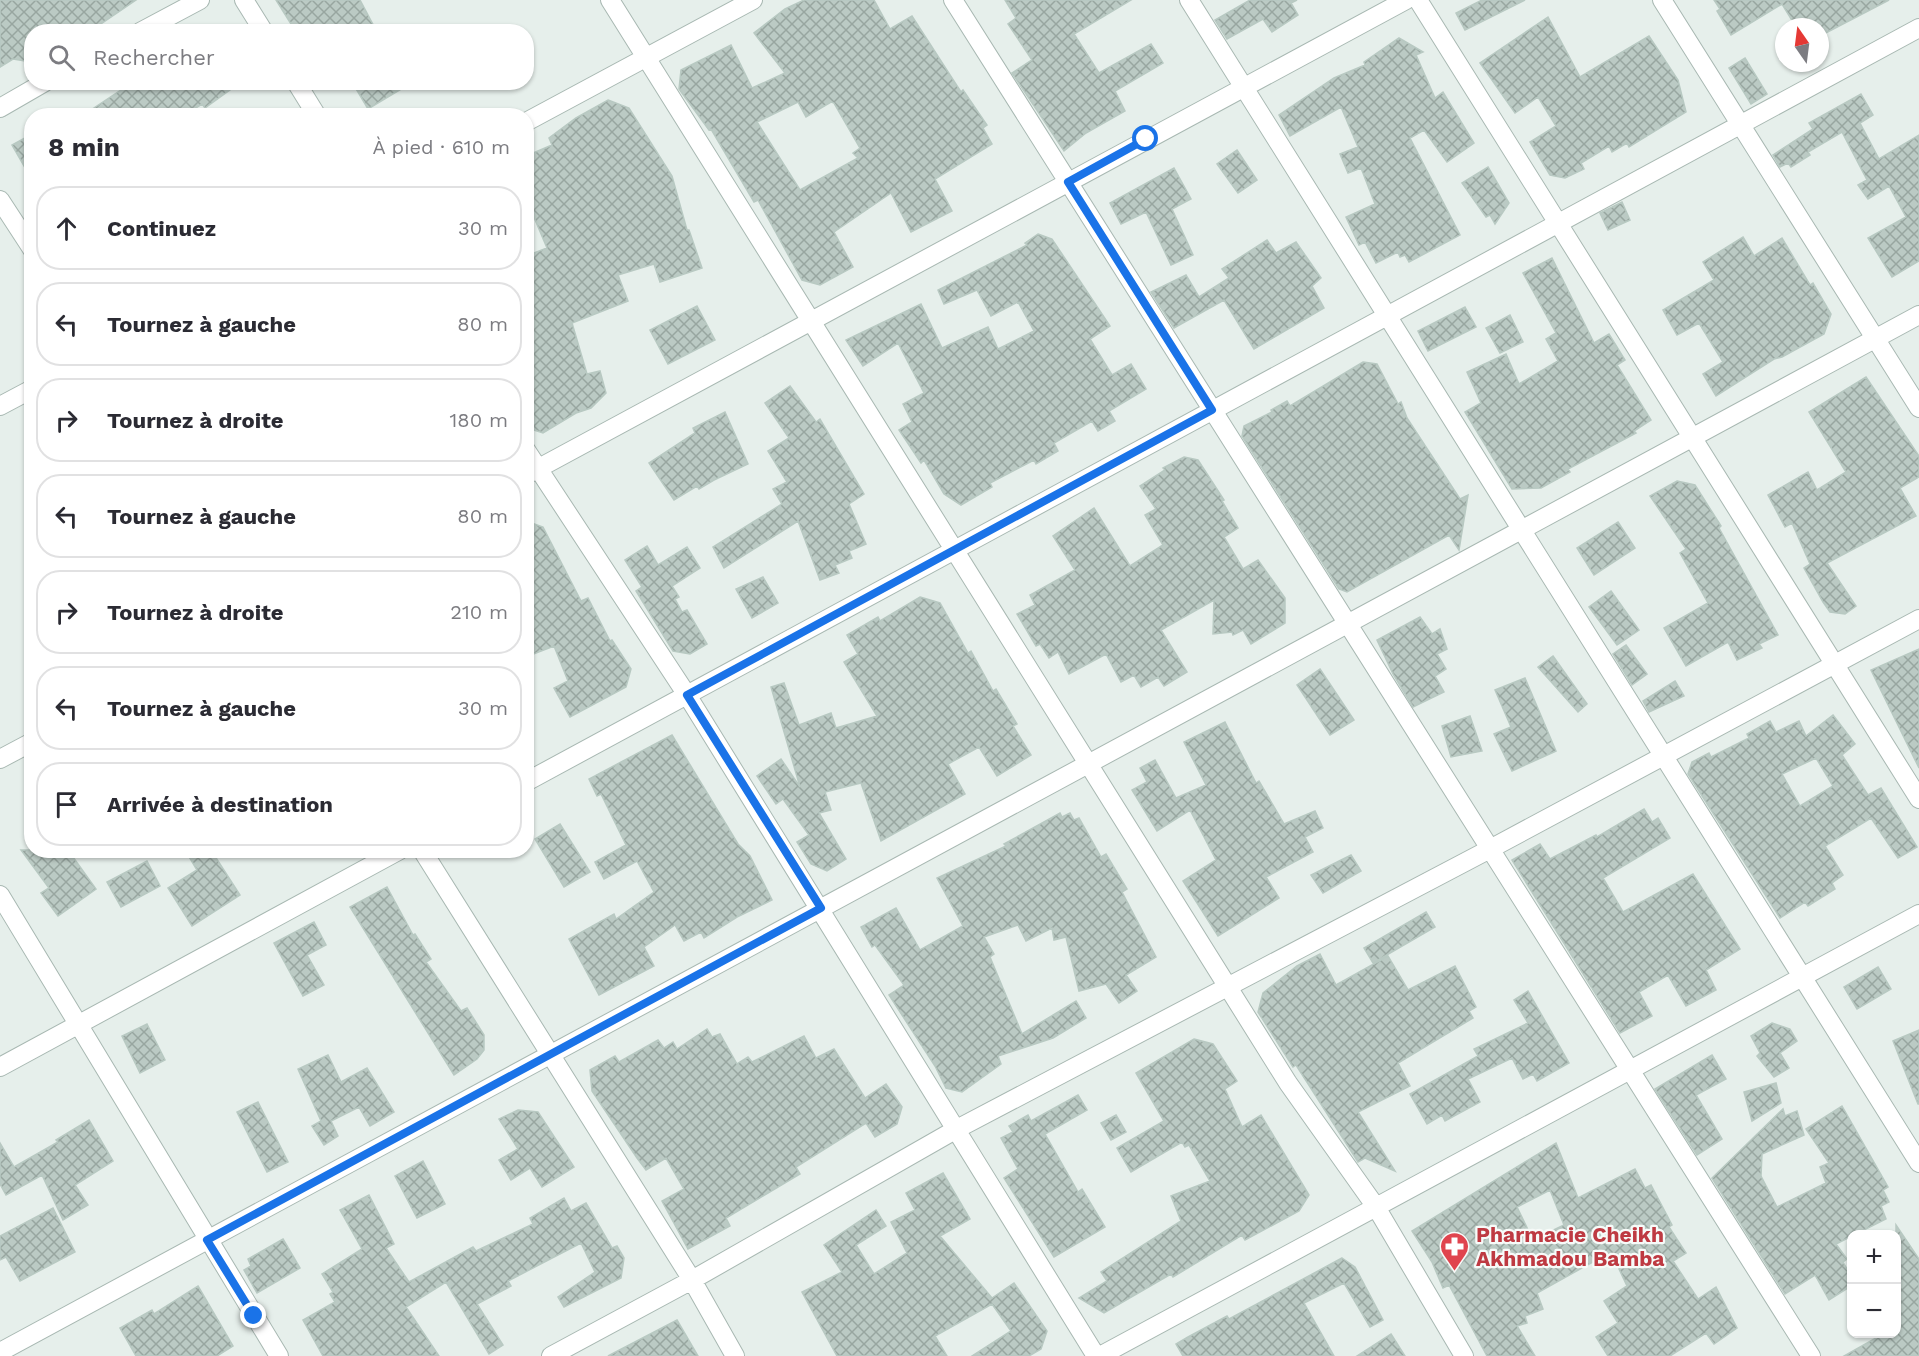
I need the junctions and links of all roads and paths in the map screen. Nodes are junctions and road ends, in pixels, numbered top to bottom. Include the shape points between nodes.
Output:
1 (200, 0) edge
2 (244, 0) edge
3 (610, 0) edge
4 (753, 0) edge
5 (953, 0) edge
6 (1189, 0) edge
7 (1406, 0) edge
8 (1418, 0) edge
9 (1662, 0) edge
10 (155, 24) edge
11 (259, 24) edge
12 (1919, 28) edge
13 (645, 58) junction
14 (1243, 87) junction
15 (31, 90) edge
16 (301, 90) edge
17 (0, 108) edge
18 (312, 108) edge
19 (534, 118) edge
20 (1741, 125) junction
21 (1068, 182) junction
22 (0, 200) edge
23 (1558, 224) junction
24 (24, 237) edge
25 (1919, 315) edge
26 (1387, 316) junction
27 (809, 322) junction
28 (1875, 339) junction
29 (24, 393) edge
30 (0, 406) edge
31 (1919, 408) edge
32 (1212, 410) junction
33 (1692, 438) junction
34 (534, 471) edge
35 (534, 475) edge
36 (1521, 529) junction
37 (955, 550) junction
38 (1919, 619) edge
39 (1347, 623) junction
40 (1835, 665) junction
41 (687, 695) junction
42 (24, 746) edge
43 (1663, 755) junction
44 (0, 759) edge
45 (1089, 763) junction
46 (534, 778) edge
47 (1919, 799) edge
48 (1490, 849) junction
49 (385, 858) edge
50 (427, 858) edge
51 (0, 895) edge
52 (821, 908) junction
53 (1919, 914) edge
54 (1802, 977) junction
55 (1228, 986) junction
56 (78, 1025) junction
57 (549, 1055) junction
58 (0, 1067) edge
59 (1630, 1070) junction
60 (955, 1130) junction
61 (1919, 1163) edge
62 (1376, 1206) junction
63 (207, 1240) junction
64 (692, 1280) junction
65 (0, 1352) edge
66 (279, 1356) edge
67 (551, 1356) edge
68 (735, 1356) edge
69 (1098, 1356) edge
70 (1464, 1356) edge
71 (1811, 1356) edge

1 - 10 street
2 - 11 street
3 - 13 street
4 - 13 street
5 - 21 street
6 - 14 street
7 - 14 street
8 - 23 street
9 - 20 street
12 - 20 street
13 - 19 street
13 - 27 street
14 - 21 street
14 - 26 street
15 - 17 street
16 - 18 street
20 - 23 street
20 - 28 street
21 - 27 street
21 - 32 street
22 - 24 street
23 - 26 street
23 - 33 street
25 - 28 street
26 - 32 street
26 - 36 street
27 - 34 street
27 - 37 street
28 - 31 street
28 - 33 street
29 - 30 street
32 - 37 street
32 - 39 street
33 - 36 street
33 - 40 street
35 - 41 street
36 - 39 street
36 - 43 street
37 - 41 street
37 - 45 street
38 - 40 street
39 - 45 street
39 - 48 street
40 - 43 street
40 - 47 street
41 - 46 street
41 - 52 street
42 - 44 street
43 - 48 street
43 - 54 street
45 - 52 street
45 - 55 street
48 - 55 street
48 - 59 street
49 - 56 street
50 - 57 street
51 - 56 street
52 - 57 street
52 - 60 street
53 - 54 street
54 - 59 street
54 - 61 street
55 - 60 street
55 - 62 street via 1288,1083
56 - 58 street
56 - 63 street
57 - 63 street
57 - 64 street
59 - 62 street
59 - 71 street
60 - 64 street
60 - 69 street
62 - 69 street
62 - 70 street
63 - 65 street
63 - 66 street
64 - 67 street
64 - 68 street

